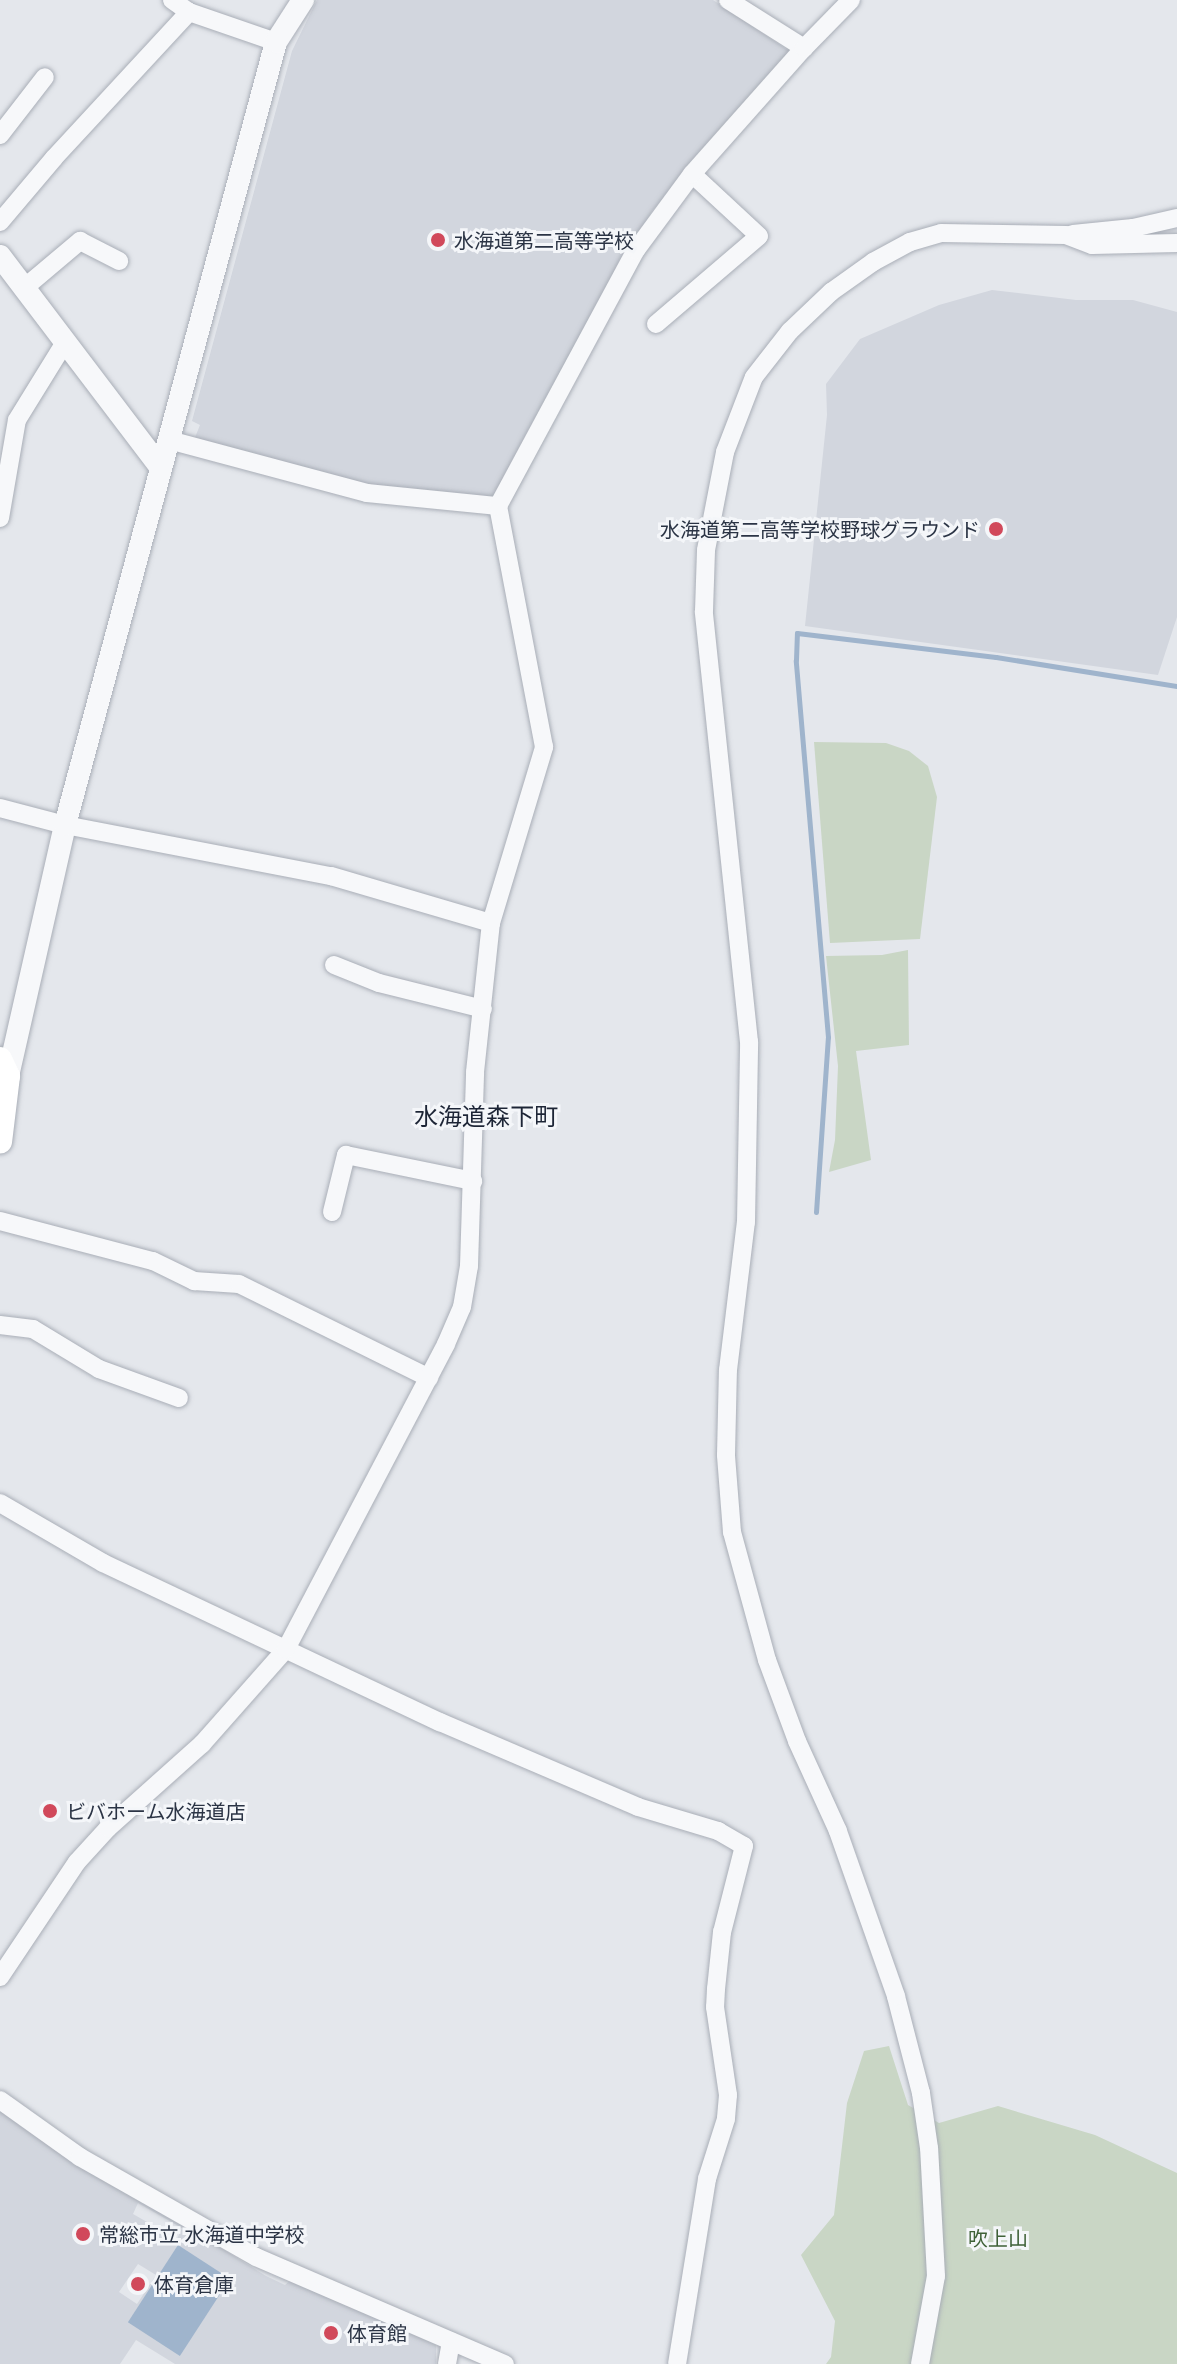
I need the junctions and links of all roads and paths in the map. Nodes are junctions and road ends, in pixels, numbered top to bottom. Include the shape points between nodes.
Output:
1 (172, 0) edge
2 (303, 0) edge
3 (728, 0) edge
4 (851, 0) edge
5 (189, 12) junction
6 (276, 42) junction
7 (804, 48) junction
8 (45, 77) dead end
9 (0, 135) edge
10 (692, 174) junction
11 (1177, 218) edge
12 (0, 222) edge
13 (1066, 235) junction
14 (1177, 243) edge
15 (0, 256) edge
16 (119, 261) dead end
17 (23, 289) junction
18 (656, 324) dead end
19 (64, 344) junction
20 (169, 440) junction
21 (161, 468) junction
22 (498, 506) junction
23 (0, 518) edge
24 (0, 808) edge
25 (65, 825) junction
26 (491, 923) junction
27 (334, 965) dead end
28 (483, 1009) junction
29 (4, 1068) edge
30 (0, 1142) edge
31 (473, 1181) junction
32 (332, 1212) dead end
33 (0, 1221) edge
34 (0, 1325) edge
35 (429, 1378) junction
36 (179, 1398) dead end
37 (0, 1503) edge
38 (286, 1649) junction
39 (0, 1977) edge
40 (0, 2100) edge
41 (451, 2341) junction
42 (447, 2364) edge
43 (505, 2364) edge
44 (677, 2364) edge
45 (920, 2364) edge

1 - 5 street
2 - 6 street
3 - 7 street
4 - 7 street
5 - 6 street
5 - 12 street
6 - 20 street
7 - 10 street
8 - 9 street
10 - 18 street via 759,236
10 - 22 street via 616,283
11 - 13 street
13 - 14 street via 1092,245
13 - 45 street via 941,233 910,242 831,292 790,331 754,377 725,452 706,550 704,611 749,1042 746,1222 728,1370 726,1455 732,1532 767,1660 844,1846 896,1996 921,2093 936,2276
15 - 17 street
16 - 17 street via 80,241
17 - 19 street
19 - 21 street
19 - 23 street via 17,420
20 - 21 street
20 - 22 street via 367,493
21 - 25 street
22 - 26 street via 544,747
24 - 25 street
25 - 26 street via 331,876
25 - 29 street
26 - 28 street
27 - 28 street via 379,983
28 - 31 street via 475,1072
29 - 30 main road
31 - 32 street via 346,1155
31 - 35 street via 462,1307
33 - 35 street via 153,1261 194,1281 239,1284
34 - 36 street via 33,1329 99,1369
35 - 38 street
37 - 38 street via 103,1563
38 - 39 street via 202,1744 77,1862
38 - 44 street via 484,1742 638,1807 718,1831 744,1846 722,1932 715,2007 728,2095 726,2119 707,2179
40 - 41 street via 80,2157 256,2257
41 - 42 street
41 - 43 street

